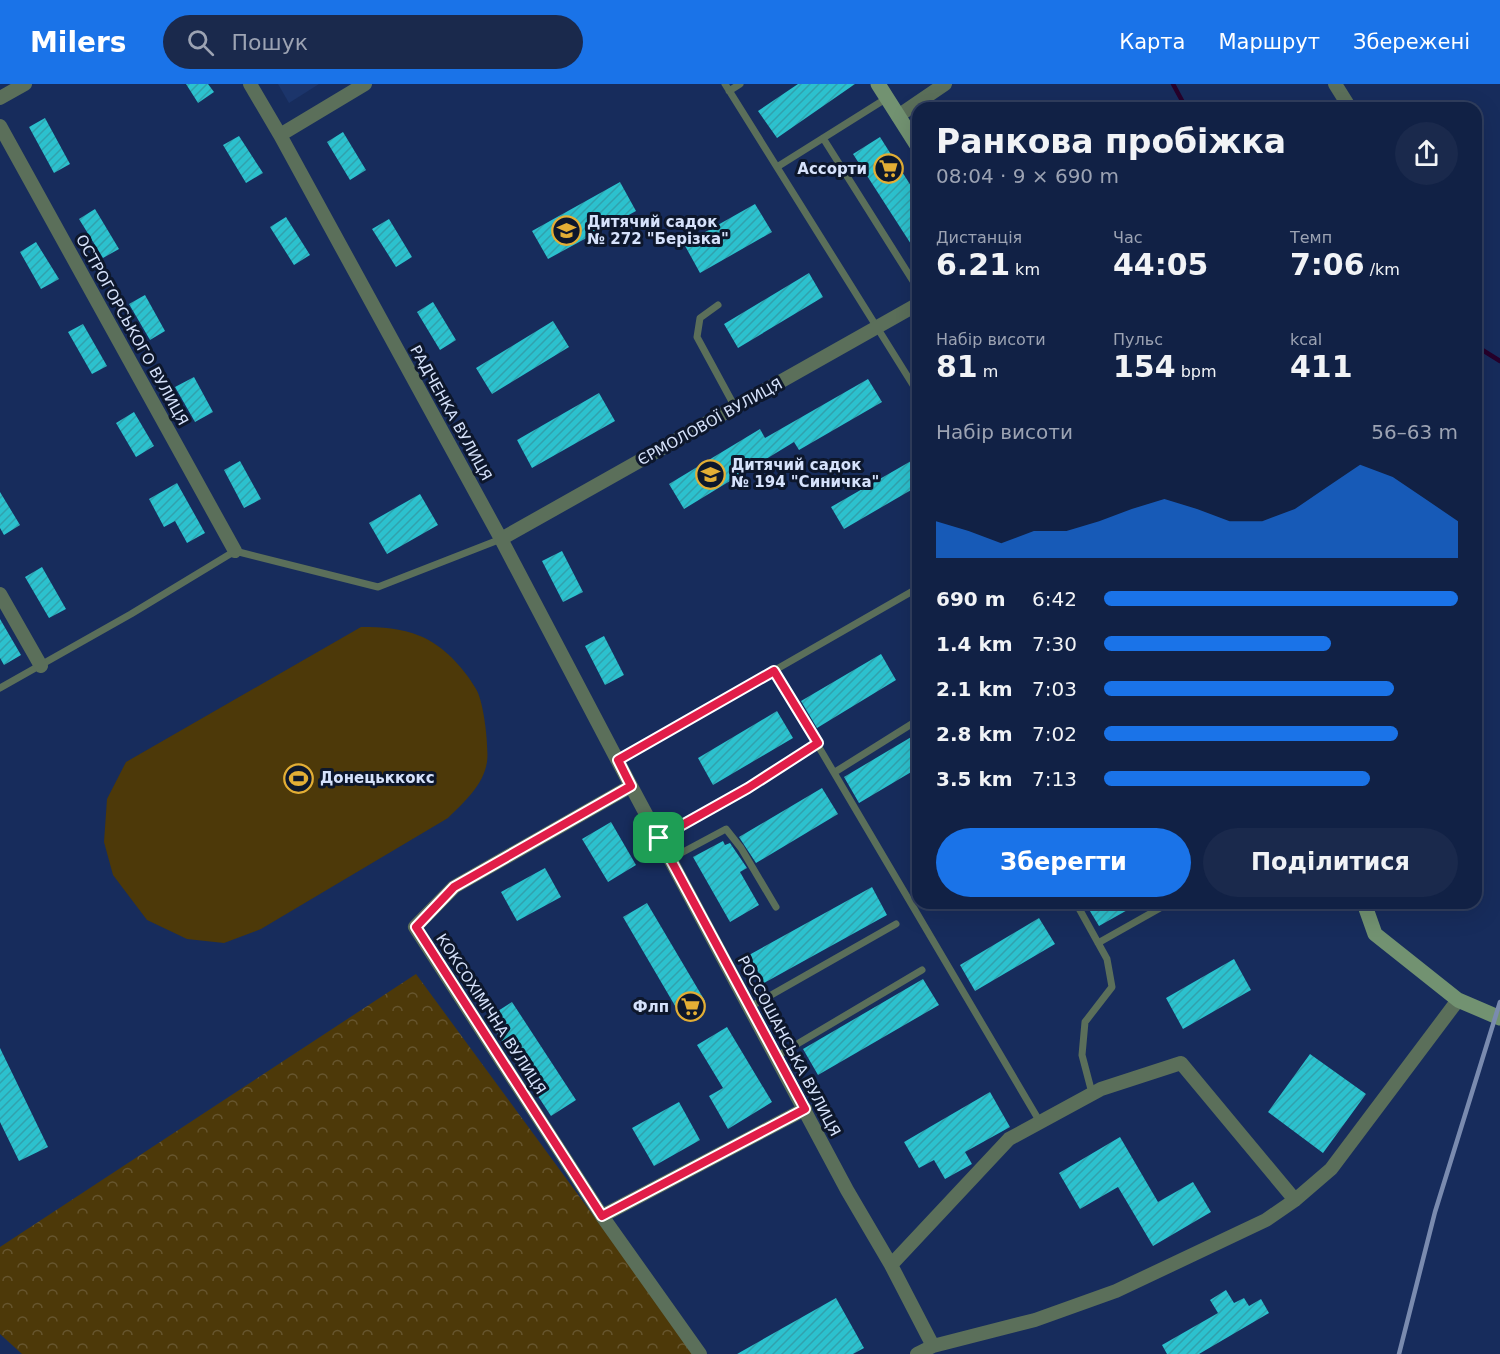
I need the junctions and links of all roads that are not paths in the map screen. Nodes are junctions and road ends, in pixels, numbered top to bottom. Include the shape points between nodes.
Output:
1 (25, 84) edge
2 (250, 84) edge
3 (365, 84) edge
4 (725, 84) edge
5 (740, 84) edge
6 (878, 84) edge
7 (945, 84) edge
8 (1335, 84) edge
9 (729, 91) junction
10 (0, 98) edge
11 (887, 98) junction
12 (919, 102) edge
13 (1346, 102) edge
14 (912, 106) edge
15 (898, 116) junction
16 (0, 126) edge
17 (280, 135) junction
18 (823, 138) junction
19 (912, 138) edge
20 (777, 167) junction
21 (912, 279) edge
22 (717, 305) dead end
23 (912, 307) edge
24 (877, 327) junction
25 (912, 383) edge
26 (735, 407) junction
27 (501, 539) junction
28 (235, 551) junction
29 (912, 591) edge
30 (0, 594) edge
31 (41, 666) junction
32 (774, 671) junction
33 (0, 688) edge
34 (912, 724) edge
35 (818, 743) junction
36 (618, 760) junction
37 (835, 772) junction
38 (631, 786) junction
39 (659, 838) junction
40 (670, 859) junction
41 (912, 903) edge
42 (776, 907) dead end
43 (915, 909) edge
44 (1079, 909) edge
45 (1158, 909) edge
46 (1366, 909) edge
47 (896, 924) dead end
48 (1098, 943) junction
49 (922, 970) dead end
50 (1458, 1000) junction
51 (750, 1007) junction
52 (1500, 1017) edge
53 (777, 1056) junction
54 (1092, 1093) junction
55 (805, 1109) junction
56 (1040, 1122) junction
57 (1295, 1200) junction
58 (602, 1216) junction
59 (891, 1265) junction
60 (933, 1346) junction
61 (700, 1354) edge
62 (917, 1354) edge

1 - 10 street
2 - 17 street, РАДЧЕНКА ВУЛИЦЯ
3 - 17 street
4 - 9 lane
5 - 9 lane
6 - 11 street
7 - 12 street
8 - 13 street
9 - 20 lane
11 - 15 street
11 - 18 lane
14 - 15 street
15 - 19 street
16 - 28 street, ОСТРОГОРСЬКОГО ВУЛИЦЯ
17 - 27 street, РАДЧЕНКА ВУЛИЦЯ
18 - 20 lane
18 - 21 lane
20 - 24 lane
22 - 26 lane via 700,318 697,337
23 - 24 street, ЄРМОЛОВОЇ ВУЛИЦЯ
24 - 25 lane
24 - 26 street, ЄРМОЛОВОЇ ВУЛИЦЯ
26 - 27 street, ЄРМОЛОВОЇ ВУЛИЦЯ
27 - 28 lane via 378,587
27 - 36 street, РАДЧЕНКА ВУЛИЦЯ
28 - 31 lane
29 - 32 lane
30 - 31 street
31 - 33 lane
32 - 35 lane
32 - 36 lane
34 - 37 lane
35 - 37 lane
35 - 39 lane
36 - 38 street, РОССОШАНСЬКА ВУЛИЦЯ
37 - 41 lane
38 - 39 street, РОССОШАНСЬКА ВУЛИЦЯ
38 - 58 street, КОКСОХІМІЧНА ВУЛИЦЯ via 454,887 416,927
39 - 40 street, РОССОШАНСЬКА ВУЛИЦЯ
40 - 42 lane via 726,829
40 - 51 street, РОССОШАНСЬКА ВУЛИЦЯ
43 - 56 lane
44 - 48 lane
45 - 48 lane
46 - 50 street via 1375,934
47 - 51 lane
48 - 54 lane via 1107,959 1112,987 1085,1022 1082,1055
49 - 53 lane
50 - 52 street
50 - 57 street via 1331,1169
51 - 53 street, РОССОШАНСЬКА ВУЛИЦЯ
53 - 55 street, РОССОШАНСЬКА ВУЛИЦЯ
54 - 56 street
54 - 57 street via 1180,1064
55 - 58 street
55 - 59 street, РОССОШАНСЬКА ВУЛИЦЯ
56 - 59 street via 1009,1139
57 - 60 street via 1266,1220 1116,1291 1035,1320
58 - 61 street, КОКСОХІМІЧНА ВУЛИЦЯ
59 - 60 street, РОССОШАНСЬКА ВУЛИЦЯ
60 - 62 street

